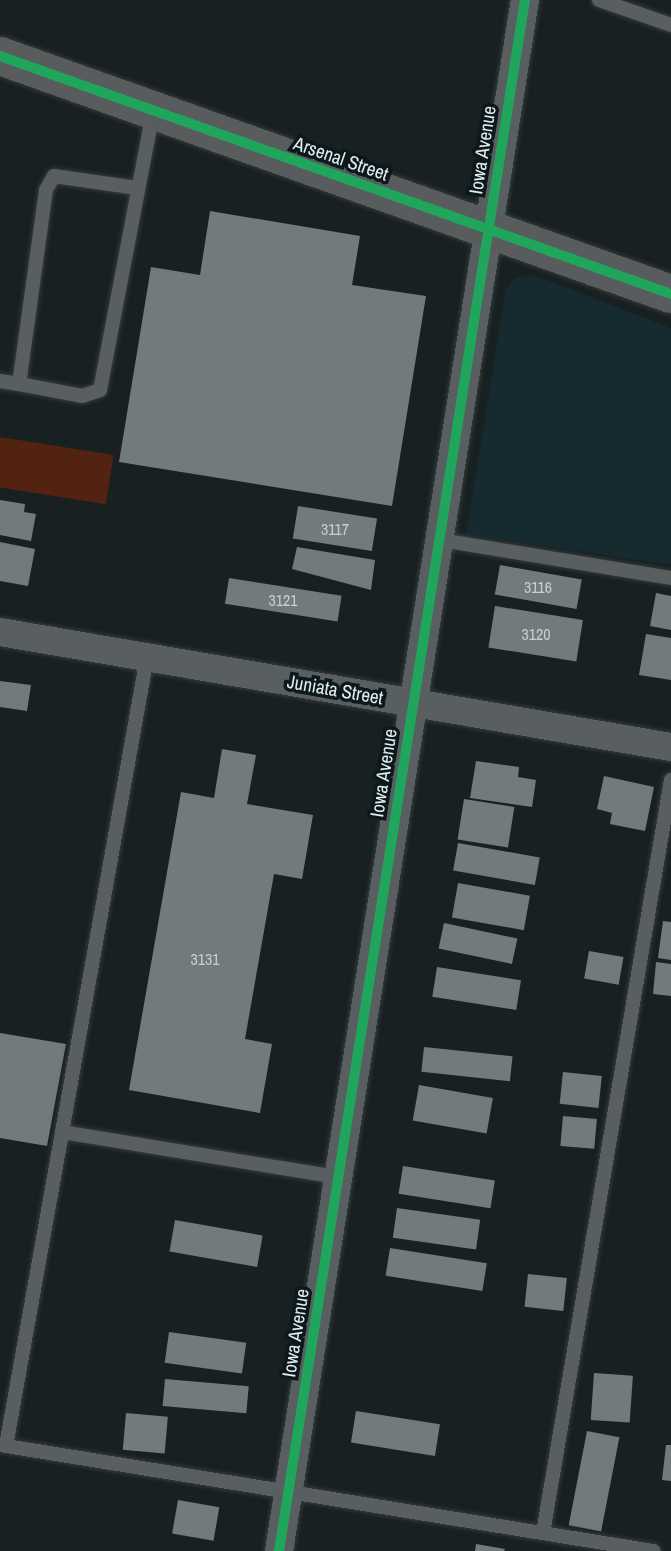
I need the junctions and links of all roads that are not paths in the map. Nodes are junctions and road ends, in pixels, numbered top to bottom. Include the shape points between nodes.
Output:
1 (526, 0) edge
2 (599, 0) edge
3 (671, 25) edge
4 (0, 56) edge
5 (153, 111) junction
6 (137, 188) junction
7 (488, 229) junction
8 (671, 295) edge
9 (0, 381) edge
10 (19, 384) junction
11 (441, 540) junction
12 (671, 578) edge
13 (0, 632) edge
14 (147, 657) junction
15 (413, 704) junction
16 (671, 747) edge
17 (671, 780) edge
18 (62, 1132) junction
19 (338, 1177) junction
20 (3, 1446) edge
21 (289, 1492) junction
22 (543, 1533) junction
23 (279, 1551) edge
24 (653, 1551) edge

1 - 7 street, Iowa Avenue
2 - 3 lane
4 - 5 main road, Arsenal Street
5 - 6 lane
5 - 7 main road, Arsenal Street
6 - 10 lane via 100,390 82,396
6 - 10 lane via 54,176 46,190
7 - 8 main road, Arsenal Street
7 - 11 street, Iowa Avenue
9 - 10 lane
11 - 12 lane
11 - 15 street, Iowa Avenue
13 - 14 street, Juniata Street
14 - 15 street, Juniata Street
14 - 18 lane
15 - 16 street, Juniata Street
15 - 19 street, Iowa Avenue
17 - 22 lane
18 - 19 lane
18 - 20 lane
19 - 21 street, Iowa Avenue
20 - 21 lane
21 - 22 lane
21 - 23 street, Iowa Avenue
22 - 24 lane

